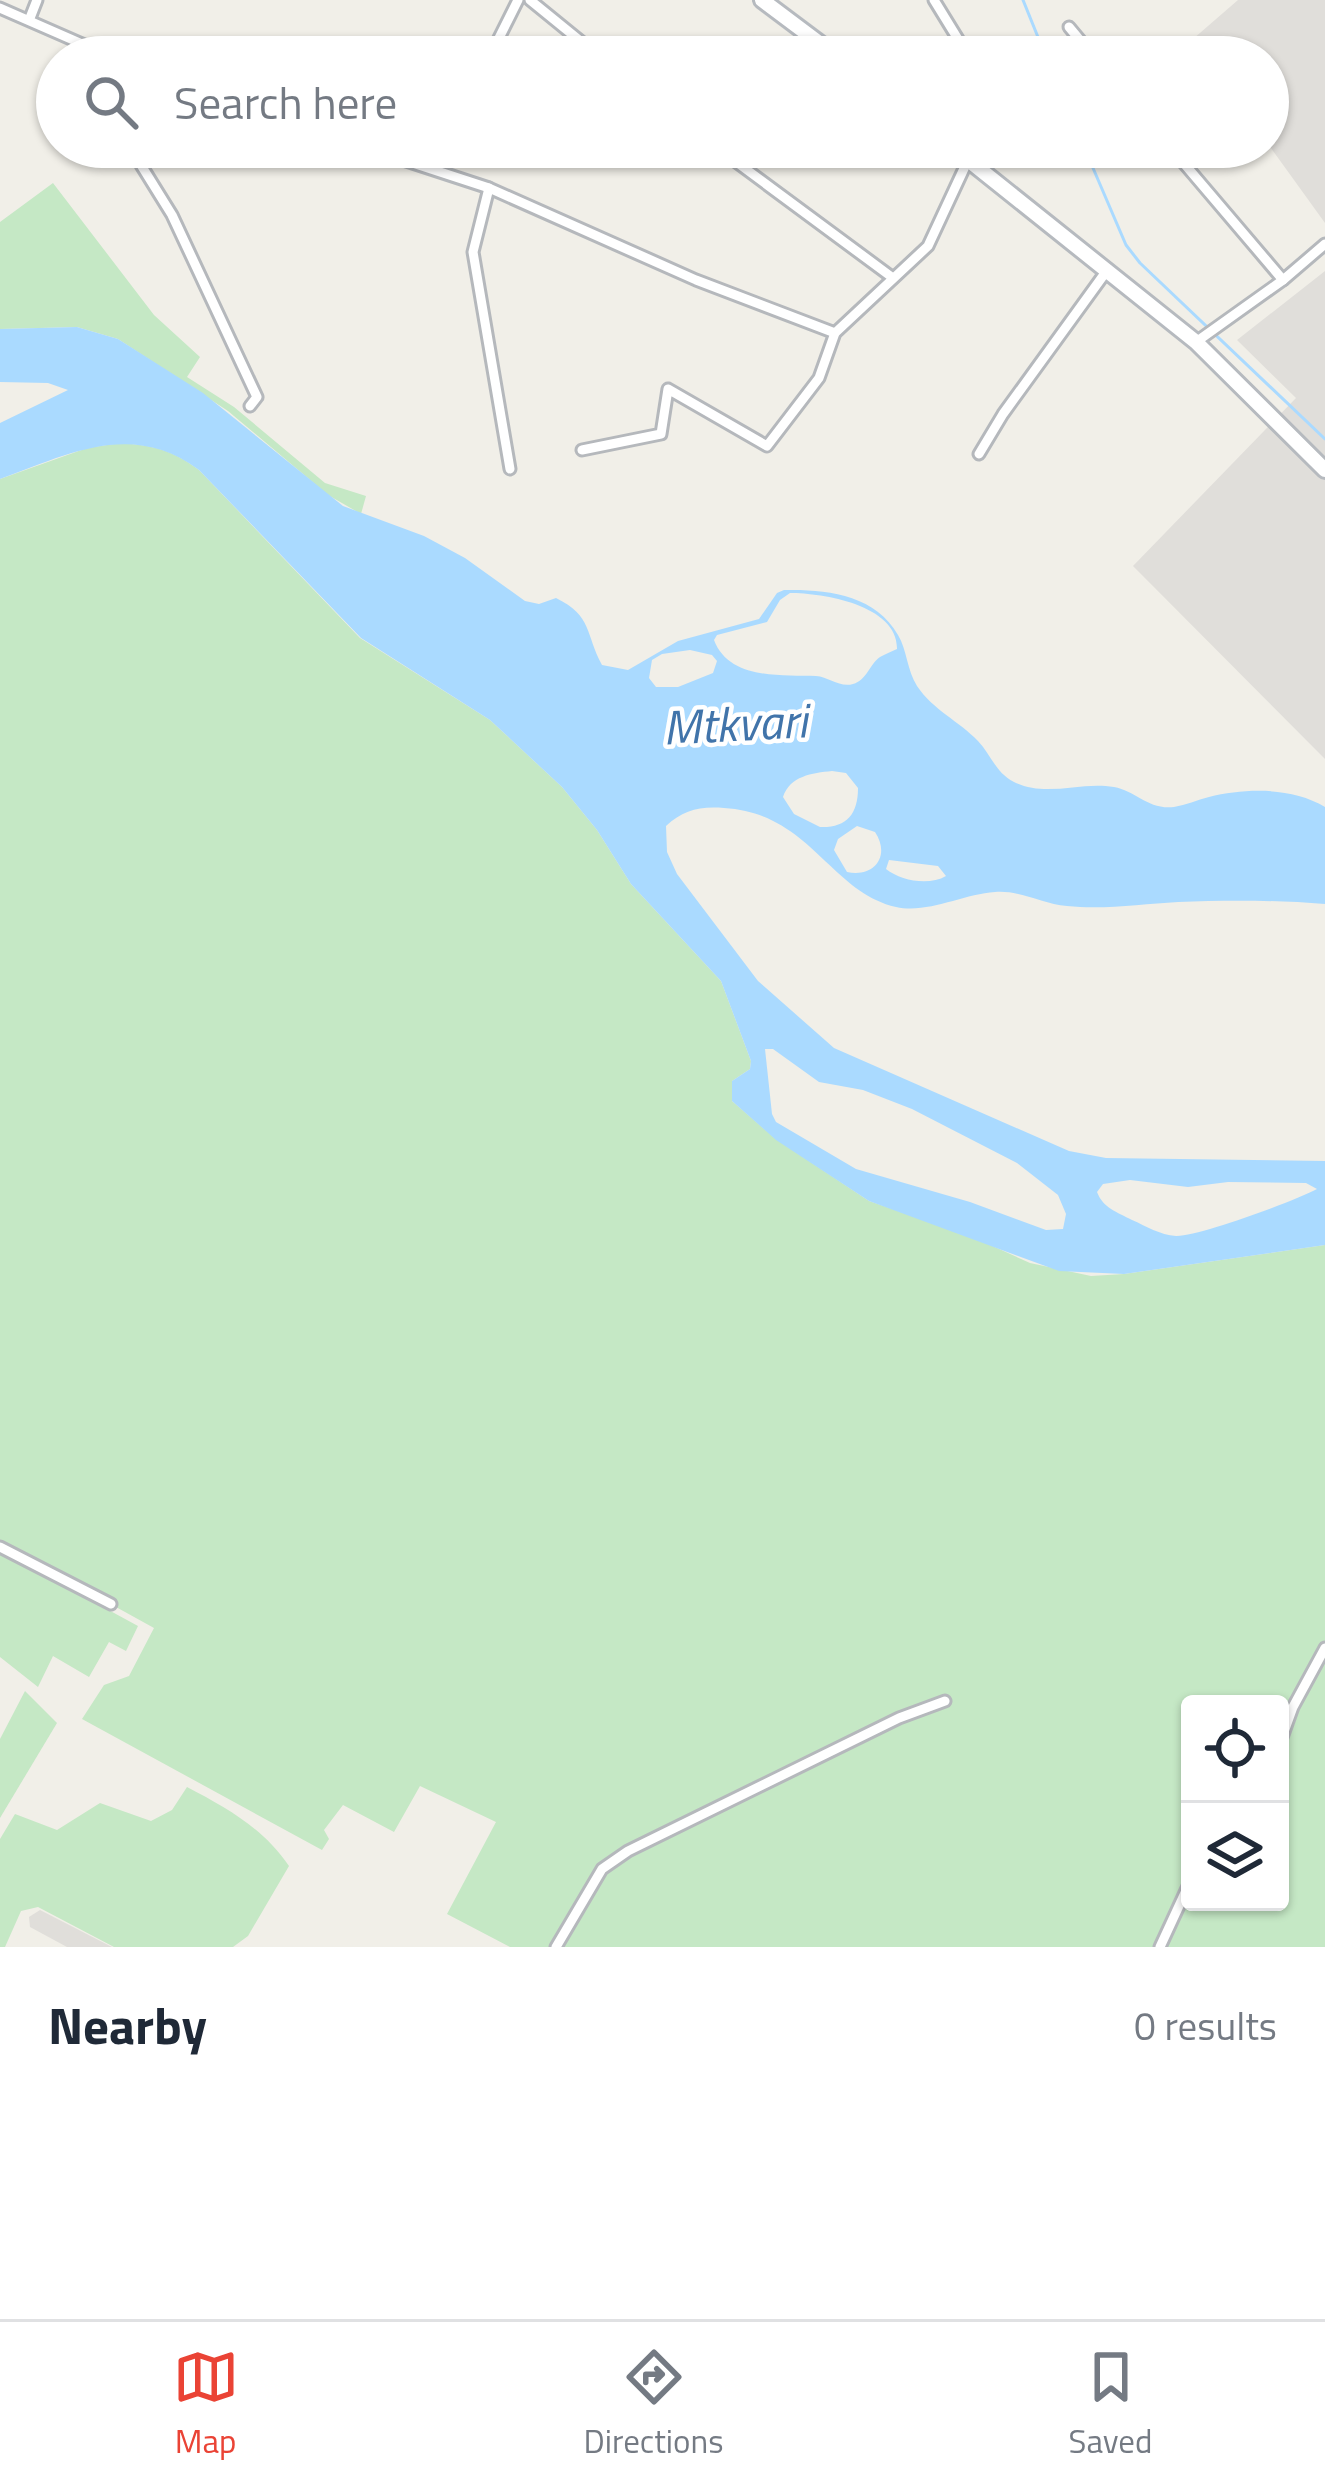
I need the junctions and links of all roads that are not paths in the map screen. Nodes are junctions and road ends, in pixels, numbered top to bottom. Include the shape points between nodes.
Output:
1 (37, 0) edge
2 (518, 0) edge
3 (530, 0) edge
4 (762, 0) edge
5 (934, 0) edge
6 (0, 8) edge
7 (30, 18) junction
8 (1069, 27) dead end
9 (68, 36) edge
10 (500, 36) edge
11 (574, 36) edge
12 (810, 36) edge
13 (956, 36) edge
14 (1076, 36) edge
15 (144, 168) edge
16 (428, 168) edge
17 (744, 168) edge
18 (964, 168) edge
19 (978, 168) edge
20 (1189, 168) edge
21 (489, 188) junction
22 (1325, 244) edge
23 (1108, 269) junction
24 (893, 278) junction
25 (1283, 280) junction
26 (835, 333) junction
27 (1202, 339) junction
28 (250, 406) dead end
29 (582, 450) dead end
30 (979, 454) dead end
31 (510, 469) dead end
32 (1325, 470) edge
33 (0, 1547) edge
34 (111, 1604) dead end
35 (1325, 1648) edge
36 (944, 1701) dead end
37 (1289, 1718) edge
38 (1181, 1902) edge
39 (556, 1947) edge
40 (1160, 1947) edge

1 - 7 street
2 - 10 street
3 - 11 street
4 - 12 main road
5 - 13 street
6 - 7 street
7 - 9 street
8 - 14 street
15 - 28 street via 257,397
16 - 21 street
17 - 24 street
18 - 24 street via 928,246
19 - 23 main road
20 - 25 street
21 - 26 street
21 - 31 street via 473,252
22 - 25 street
23 - 27 main road
23 - 30 street
24 - 26 street
25 - 27 street
26 - 29 street via 819,378 767,446 668,389 661,434
27 - 32 main road
33 - 34 street
35 - 37 street
36 - 39 street via 628,1851 602,1868
38 - 40 street

